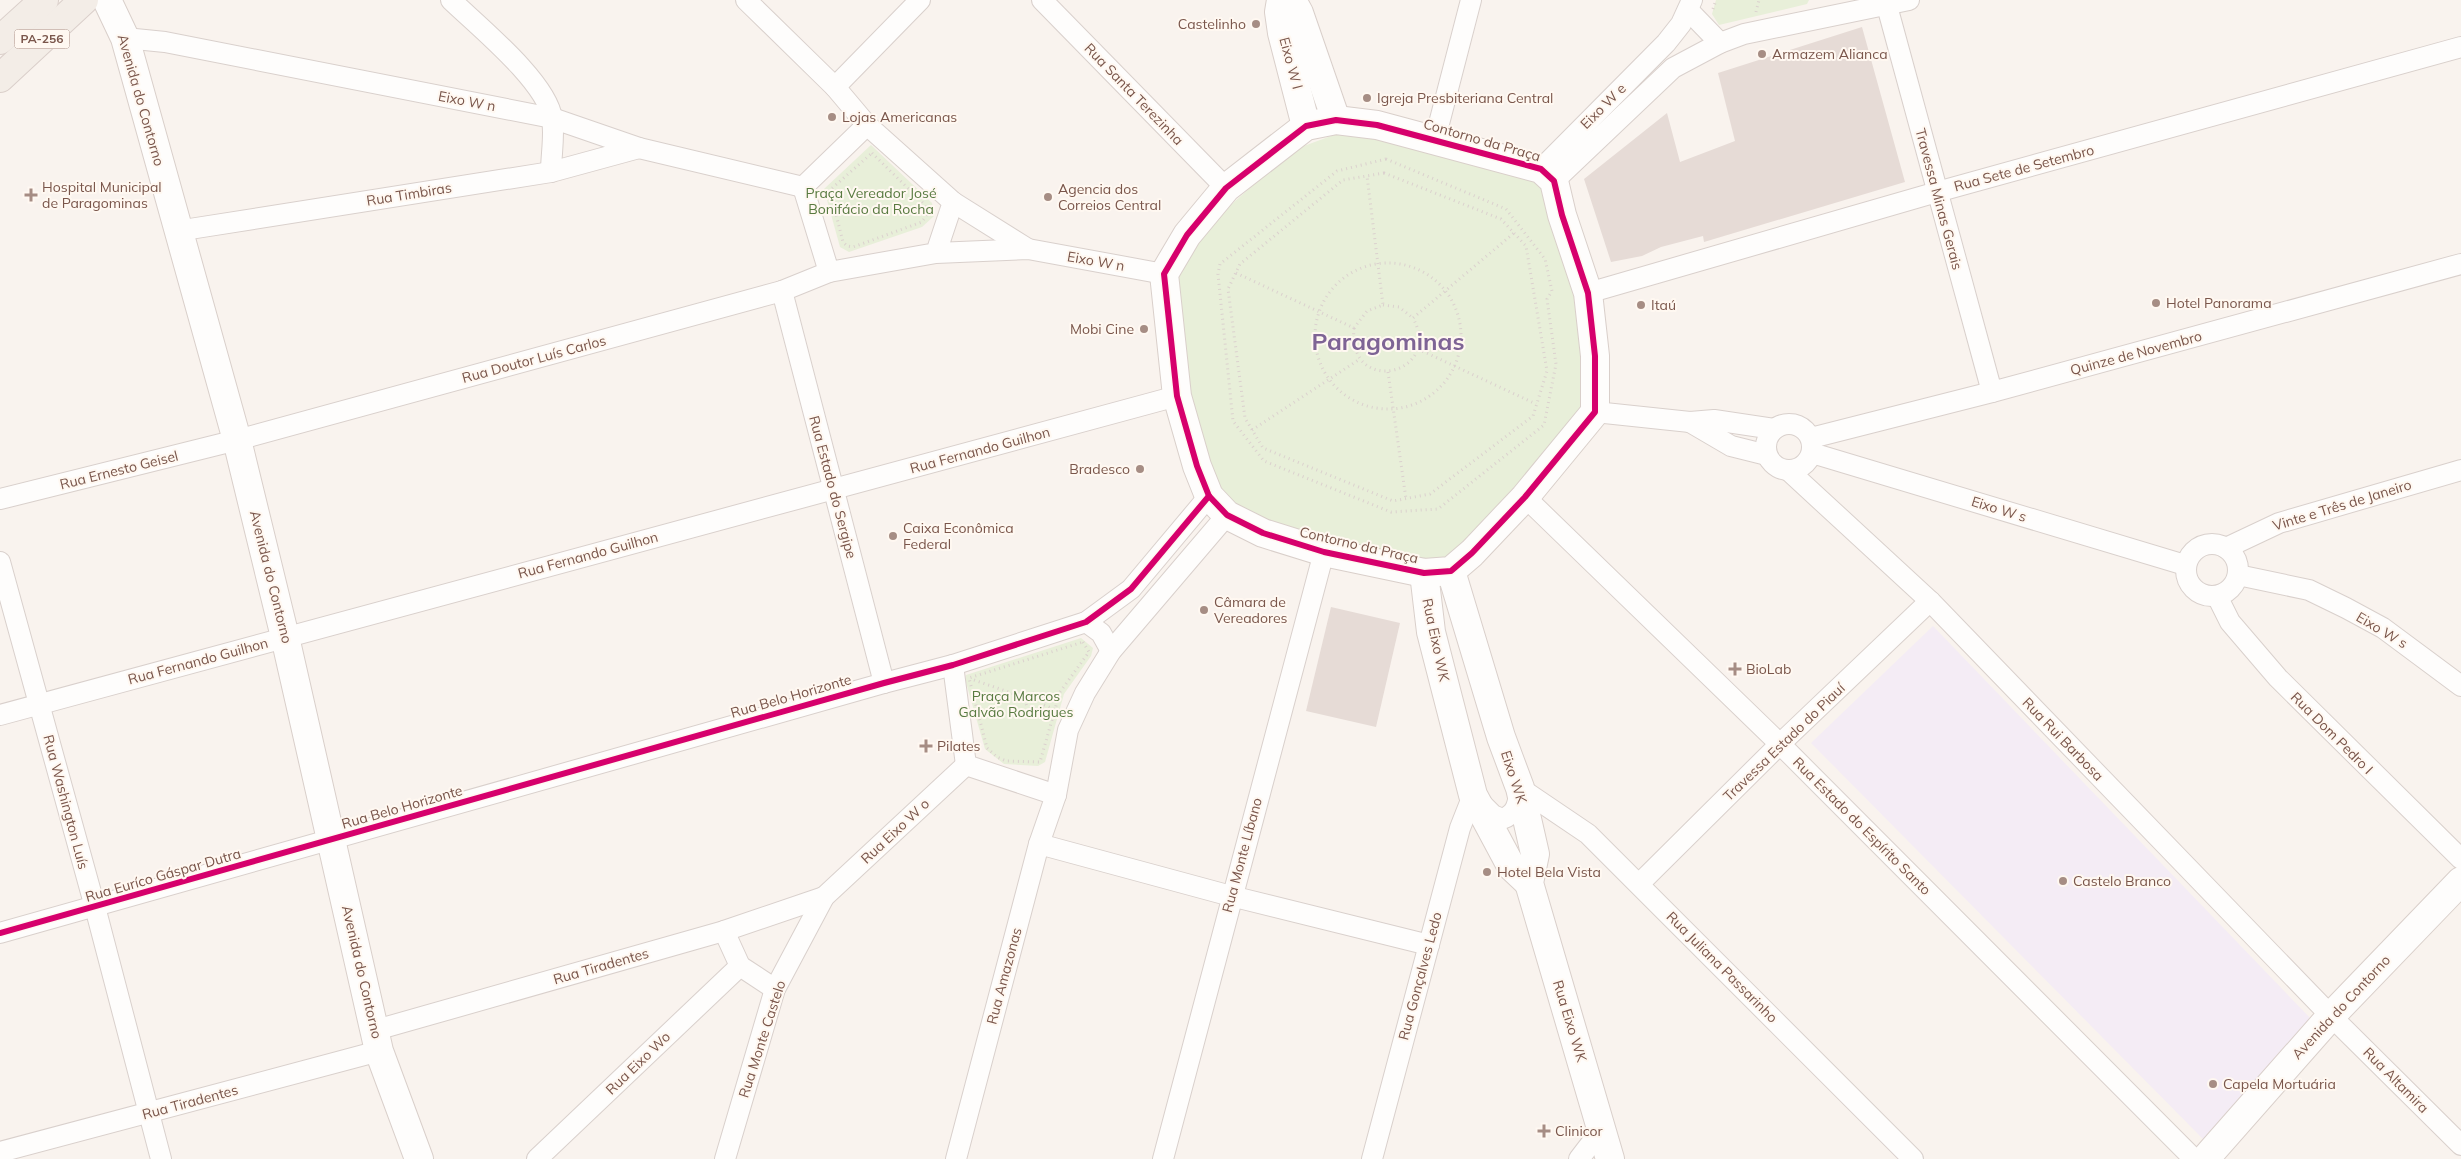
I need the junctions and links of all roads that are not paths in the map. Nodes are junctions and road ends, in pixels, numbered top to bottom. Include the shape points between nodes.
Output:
1 (44, 0) edge
2 (84, 0) edge
3 (107, 0) edge
4 (451, 0) edge
5 (746, 0) edge
6 (920, 0) edge
7 (1042, 0) edge
8 (1281, 0) edge
9 (1292, 0) edge
10 (1472, 0) edge
11 (1909, 0) edge
12 (1690, 5) edge
13 (1887, 6) junction
14 (1828, 7) edge
15 (125, 38) junction
16 (0, 40) edge
17 (1720, 43) junction
18 (2461, 48) edge
19 (0, 78) edge
20 (835, 87) junction
21 (552, 118) junction
22 (1336, 120) junction
23 (867, 125) junction
24 (1306, 126) junction
25 (1435, 139) junction
26 (639, 148) junction
27 (551, 172) junction
28 (1547, 175) junction
29 (803, 187) junction
30 (1226, 188) junction
31 (1937, 192) junction
32 (952, 202) junction
33 (178, 231) junction
34 (1028, 249) junction
35 (936, 253) junction
36 (2461, 264) edge
37 (829, 272) junction
38 (1164, 274) junction
39 (782, 291) junction
40 (1588, 293) junction
41 (1992, 392) junction
42 (1177, 396) junction
43 (1595, 412) junction
44 (1690, 422) junction
45 (1774, 429) junction
46 (237, 440) junction
47 (1811, 446) junction
48 (1767, 455) junction
49 (2461, 470) edge
50 (1789, 471) junction
51 (834, 489) junction
52 (1525, 497) junction
53 (0, 499) edge
54 (1218, 505) junction
55 (2226, 548) junction
56 (1324, 552) junction
57 (0, 562) edge
58 (2185, 565) junction
59 (1451, 571) junction
60 (1424, 573) junction
61 (2238, 575) junction
62 (2216, 596) junction
63 (1930, 601) junction
64 (1086, 622) junction
65 (285, 637) junction
66 (1111, 651) junction
67 (953, 665) junction
68 (884, 683) junction
69 (2461, 686) edge
70 (40, 705) junction
71 (0, 715) edge
72 (1780, 744) junction
73 (966, 765) junction
74 (1520, 788) junction
75 (1473, 794) junction
76 (1056, 795) junction
77 (332, 840) junction
78 (1039, 844) junction
79 (2461, 859) edge
80 (2461, 881) edge
81 (1530, 883) junction
82 (1639, 884) junction
83 (1231, 896) junction
84 (824, 897) junction
85 (95, 907) junction
86 (724, 932) junction
87 (0, 934) edge
88 (1429, 945) junction
89 (740, 966) junction
90 (776, 989) junction
91 (2331, 1016) junction
92 (378, 1041) junction
93 (148, 1114) junction
94 (2461, 1145) edge
95 (1610, 1150) edge
96 (0, 1152) edge
97 (161, 1159) edge
98 (419, 1159) edge
99 (537, 1159) edge
100 (725, 1159) edge
101 (956, 1159) edge
102 (1163, 1159) edge
103 (1372, 1159) edge
104 (1579, 1159) edge
105 (1913, 1159) edge
106 (2194, 1159) edge
107 (2205, 1159) edge

1 - 16 main road, PA-256
2 - 19 main road, PA-256
3 - 15 street, Avenida do Contorno
4 - 21 street via 535,82
5 - 20 street
6 - 20 street
7 - 30 street, Rua Santa Terezinha
8 - 24 street, Eixo W l via 1282,33
9 - 22 street, Eixo W l
10 - 25 street
11 - 13 street, Eixo W e
12 - 17 street
12 - 28 street, Eixo W e via 1681,24 1666,43
13 - 14 street, Eixo W e
13 - 31 street, Travessa Minas Gerais
14 - 17 street, Eixo W e
15 - 21 street, Eixo W n via 165,42
15 - 33 street, Avenida do Contorno
17 - 28 street, Eixo W e via 1673,68
18 - 31 street, Rua Sete de Setembro
20 - 23 street
21 - 26 street, Eixo W n
21 - 27 street
22 - 24 street, Contorno da Praça
22 - 25 street, Contorno da Praça via 1377,125
23 - 29 street
23 - 32 street
24 - 30 street, Contorno da Praça
25 - 28 street, Contorno da Praça
26 - 27 street, Rua Timbiras
26 - 29 street, Eixo W n
27 - 33 street, Rua Timbiras
28 - 40 street
29 - 37 street
30 - 38 street, Contorno da Praça via 1187,235
31 - 40 street, Rua Sete de Setembro
31 - 41 street, Travessa Minas Gerais
32 - 34 street
32 - 35 street
33 - 46 street, Avenida do Contorno
34 - 35 street, Rua Doutor Luís Carlos
34 - 38 street, Eixo W n
35 - 37 street, Rua Doutor Luís Carlos
36 - 41 street, Quinze de Novembro
37 - 39 street, Rua Doutor Luís Carlos
38 - 42 street
39 - 46 street, Rua Doutor Luís Carlos
39 - 51 street, Rua Estado do Sergipe
40 - 43 street via 1595,356
41 - 47 street, Quinze de Novembro
42 - 51 street, Rua Fernando Guilhon
42 - 54 street via 1196,466
43 - 44 street, Eixo W s
43 - 52 street
44 - 45 street, Eixo W s via 1714,420
44 - 48 street, Eixo W s via 1731,446
45 - 47 street, Eixo W s via 1788,424 1801,427
45 - 48 street via 1766,440
46 - 53 street, Rua Ernesto Geisel
46 - 65 street, Avenida do Contorno
47 - 50 street via 1807,462 1799,469
47 - 58 street, Eixo W s
48 - 50 street, Eixo W s via 1775,466
49 - 55 street, Vinte e Três de Janeiro via 2280,523
50 - 63 street, Rua Rui Barbosa
51 - 65 street, Rua Fernando Guilhon
51 - 68 street, Rua Estado do Sergipe
52 - 59 street
52 - 72 street, Rua Estado do Espírito Santo
54 - 56 street, Contorno da Praça via 1263,533
54 - 64 street, Rua Belo Horizonte via 1131,588
54 - 66 street, Rua Amazonas
55 - 58 street via 2206,544 2189,555
55 - 61 street via 2234,555
56 - 60 street, Contorno da Praça
56 - 83 street, Rua Monte Líbano
57 - 70 street, Rua Washington Luís
58 - 62 street via 2189,585 2206,596
59 - 60 street, Contorno da Praça
59 - 74 street, Eixo WK via 1501,737
60 - 75 street, Rua Eixo WK via 1431,632
61 - 62 street via 2234,585
61 - 69 street, Eixo W s via 2309,590 2346,608 2383,628
62 - 79 street, Rua Dom Pedro I via 2230,622 2278,678
63 - 72 street, Travessa Estado do Piauí
63 - 91 street, Rua Rui Barbosa
64 - 66 street via 1101,633
64 - 67 street, Rua Belo Horizonte
65 - 70 street, Rua Fernando Guilhon
65 - 77 street, Avenida do Contorno
66 - 76 street, Rua Amazonas via 1085,693 1068,730
67 - 68 street, Rua Belo Horizonte
67 - 73 street
68 - 77 street, Rua Belo Horizonte
70 - 71 street, Rua Fernando Guilhon
70 - 85 street, Rua Washington Luís
72 - 82 street, Travessa Estado do Piauí
72 - 106 street, Rua Estado do Espírito Santo
73 - 76 street
73 - 84 street, Rua Eixo W o
74 - 75 street via 1517,807 1511,816 1502,819 1493,815
74 - 81 street, Eixo WK via 1535,854
74 - 82 street, Rua Juliana Passarinho via 1588,834
75 - 81 street via 1511,866
75 - 88 street, Rua Gonçalves Ledo via 1460,828
76 - 78 street, Rua Amazonas
77 - 85 street, Rua Euríco Gáspar Dutra
77 - 92 street, Avenida do Contorno
78 - 83 street
78 - 101 street, Rua Amazonas
80 - 91 street, Avenida do Contorno
81 - 95 street, Rua Eixo WK
82 - 105 street, Rua Juliana Passarinho
83 - 88 street
83 - 102 street, Rua Monte Líbano
84 - 86 street, Rua Tiradentes
84 - 90 street, Rua Monte Castelo
85 - 87 street, Rua Euríco Gáspar Dutra
85 - 93 street, Rua Washington Luís
86 - 89 street
86 - 92 street, Rua Tiradentes
88 - 103 street, Rua Gonçalves Ledo
89 - 90 street
89 - 99 street, Rua Eixo Wo
90 - 100 street, Rua Monte Castelo
91 - 94 street, Rua Altamira
91 - 107 street, Avenida do Contorno
92 - 93 street, Rua Tiradentes
92 - 98 street, Avenida do Contorno
93 - 96 street, Rua Tiradentes
93 - 97 street, Rua Washington Luís
95 - 104 street

